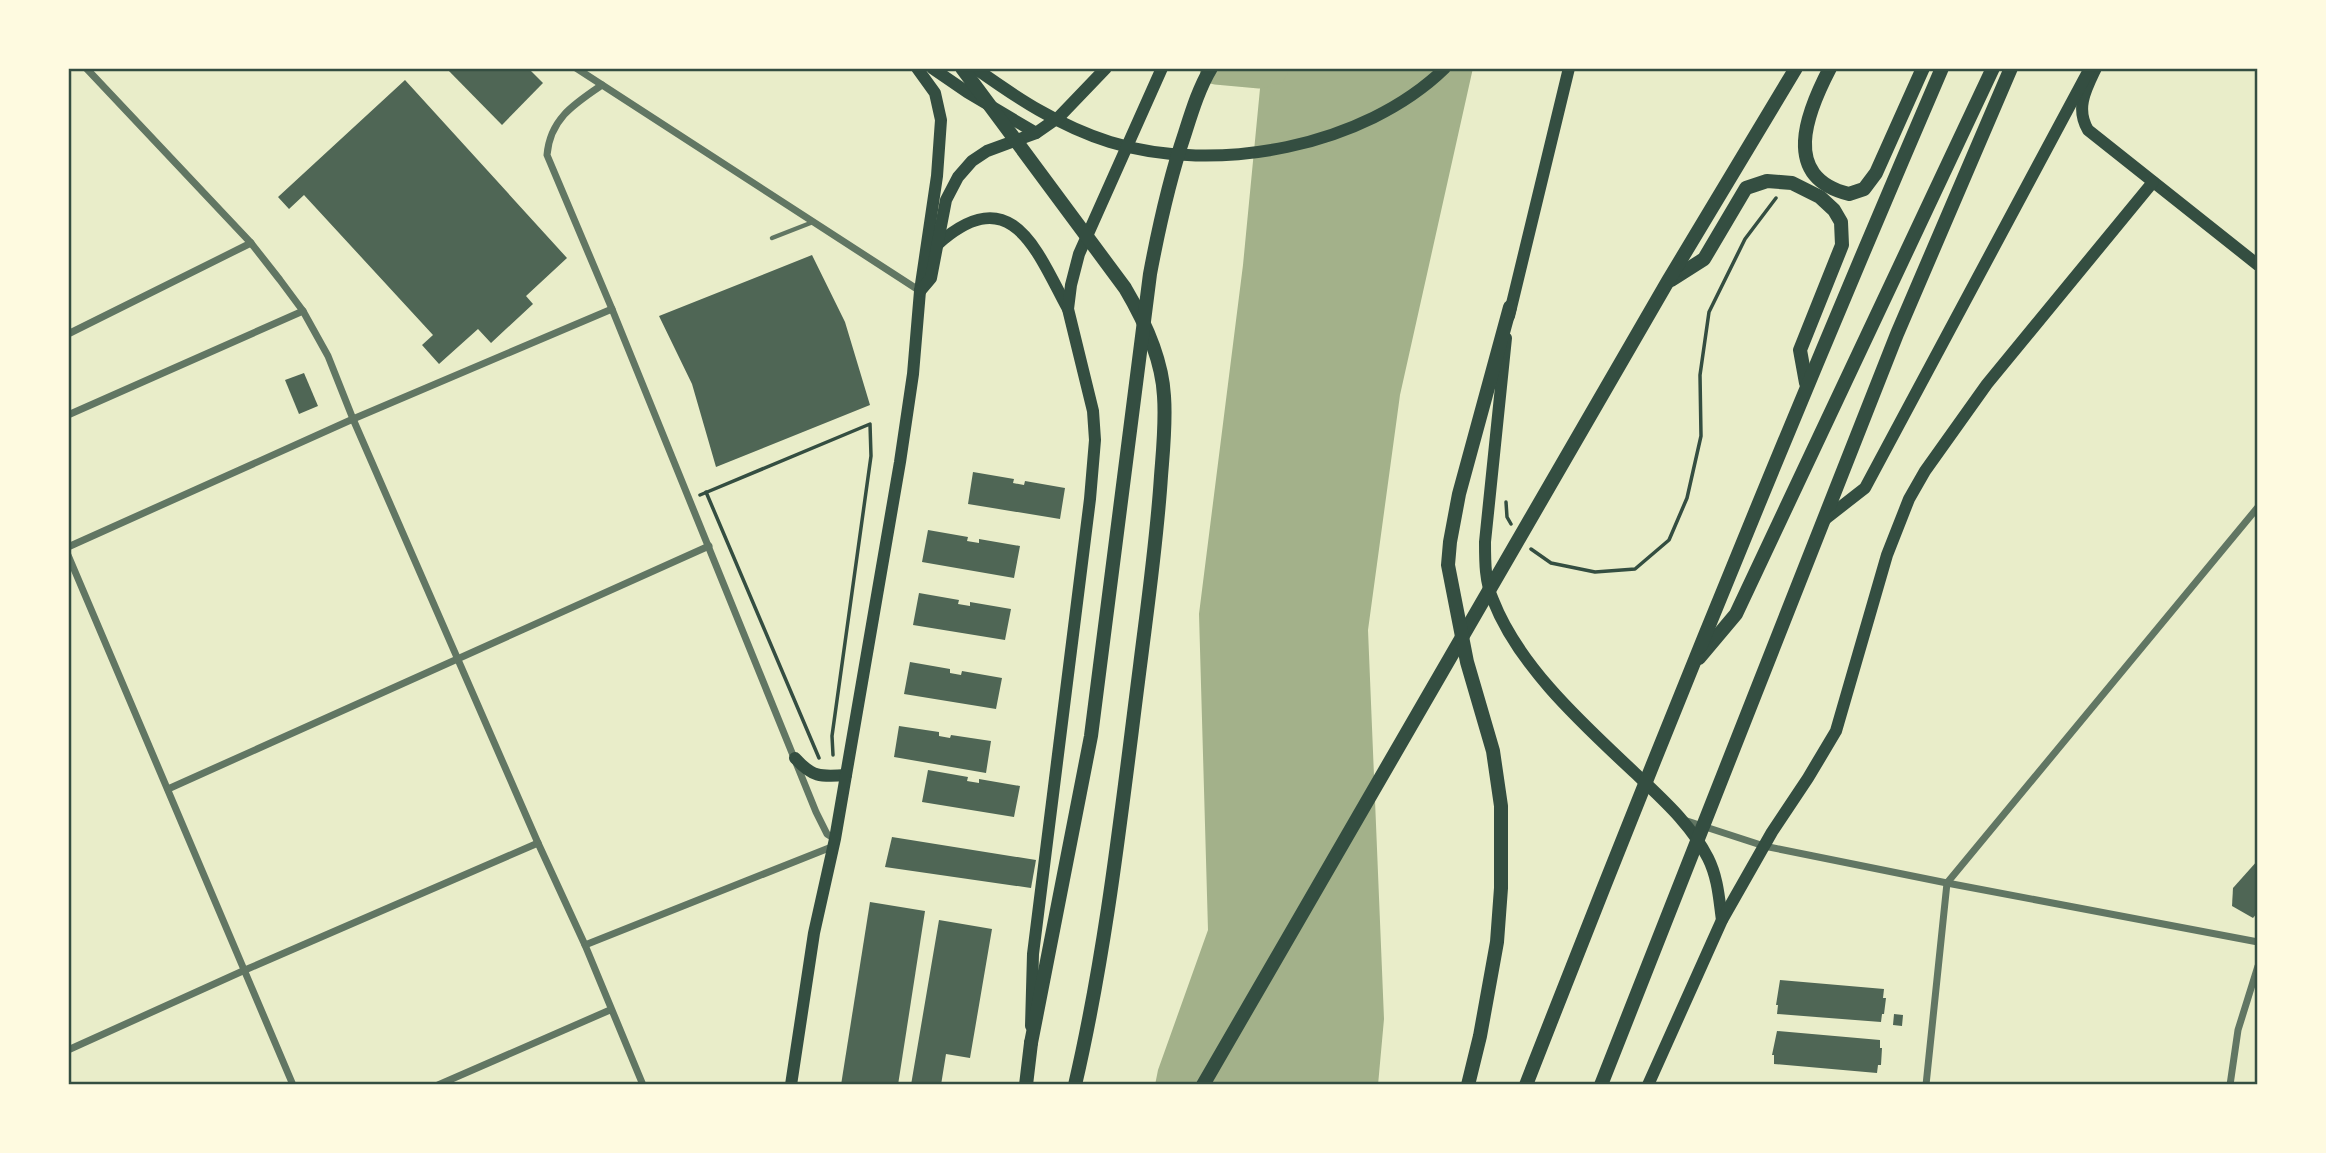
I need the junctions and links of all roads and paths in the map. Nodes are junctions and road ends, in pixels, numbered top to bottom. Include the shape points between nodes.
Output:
1 (86, 68) edge
2 (576, 68) edge
3 (917, 68) edge
4 (932, 68) edge
5 (962, 68) edge
6 (975, 68) edge
7 (1211, 68) edge
8 (1444, 68) edge
9 (1569, 68) edge
10 (1796, 68) edge
11 (1830, 68) edge
12 (1923, 68) edge
13 (1942, 68) edge
14 (1993, 68) edge
15 (2011, 68) edge
16 (2090, 68) edge
17 (2096, 68) edge
18 (1104, 71) edge
19 (1160, 73) edge
20 (602, 85) junction
21 (1036, 133) junction
22 (2153, 182) junction
23 (1793, 183) junction
24 (814, 222) junction
25 (772, 238) dead end
26 (251, 243) junction
27 (938, 244) junction
28 (2258, 265) edge
29 (1668, 281) junction
30 (920, 291) junction
31 (1510, 307) junction
32 (612, 309) junction
33 (1068, 309) junction
34 (303, 311) junction
35 (68, 334) edge
36 (1806, 384) junction
37 (68, 415) edge
38 (353, 419) junction
39 (706, 492) junction
40 (1505, 495) dead end
41 (689, 500) junction
42 (2258, 507) edge
43 (1824, 520) junction
44 (1513, 528) dead end
45 (709, 546) junction
46 (68, 547) edge
47 (1530, 548) dead end
48 (68, 555) edge
49 (458, 657) junction
50 (1691, 667) junction
51 (833, 757) dead end
52 (795, 758) junction
53 (827, 763) dead end
54 (846, 775) junction
55 (168, 789) junction
56 (1682, 820) junction
57 (834, 842) junction
58 (538, 843) junction
59 (1763, 846) junction
60 (1947, 883) junction
61 (1722, 920) junction
62 (2258, 942) edge
63 (584, 945) junction
64 (2258, 965) edge
65 (245, 970) junction
66 (610, 1010) junction
67 (1031, 1043) junction
68 (68, 1050) edge
69 (293, 1085) edge
70 (438, 1085) edge
71 (643, 1085) edge
72 (790, 1085) edge
73 (1026, 1085) edge
74 (1075, 1085) edge
75 (1203, 1085) edge
76 (1468, 1085) edge
77 (1526, 1085) edge
78 (1601, 1085) edge
79 (1648, 1085) edge
80 (1926, 1085) edge
81 (2230, 1085) edge

1 - 26 street
2 - 20 street
3 - 30 main road via 935,93 941,120
4 - 21 main road
5 - 74 highway via 1125,288 1141,316 1164,395 1158,518 1109,908
6 - 8 main road via 1022,102 1072,128 1112,142 1196,155 1243,155 1347,129 1388,109
7 - 67 highway via 1193,109 1160,215 1091,736
9 - 31 main road
10 - 29 highway
11 - 12 highway via 1806,125 1806,156 1828,186 1849,194 1864,189 1877,173
13 - 36 highway
14 - 50 highway via 1736,614
15 - 43 highway via 1896,334
16 - 43 main road via 1865,488
17 - 22 main road via 2082,102 2084,124
18 - 21 main road via 1059,117
19 - 33 main road via 1079,254
20 - 24 street
20 - 32 street via 561,116 547,155
21 - 27 main road via 972,161 946,200
22 - 28 main road
22 - 59 main road via 1987,384 1925,471 1886,555 1836,731
23 - 29 highway via 1767,181 1746,188 1704,259
23 - 36 highway via 1826,202 1841,222 1842,232 1842,245 1800,350
23 - 47 path via 1781,191 1745,239 1709,312 1700,375 1701,436 1687,499 1669,540 1635,569 1595,572 1551,564
24 - 25 lane
24 - 30 street
26 - 34 street
26 - 35 street
27 - 30 main road via 931,278
27 - 33 main road via 968,223 1008,222 1023,231 1037,251
29 - 75 highway
30 - 54 main road via 900,462
31 - 56 main road via 1485,542 1492,599 1523,654 1549,685
31 - 76 highway via 1460,494 1448,565 1502,806 1497,942
32 - 38 street
32 - 41 street
33 - 67 main road via 1089,391 1095,440 1033,954
34 - 37 street
34 - 38 street via 328,356
36 - 50 highway
38 - 46 street
38 - 49 street
39 - 41 path
39 - 51 path via 870,424 871,456 832,736
39 - 53 path via 820,759
40 - 44 path
41 - 45 street
42 - 60 street
43 - 78 highway
45 - 49 street
45 - 52 street
48 - 55 street
49 - 55 street
49 - 58 street
50 - 77 highway
52 - 54 main road via 808,773
52 - 57 street via 816,812
54 - 57 main road
55 - 65 street
56 - 59 street
56 - 61 main road via 1712,868
57 - 63 street
57 - 72 main road
58 - 63 street
58 - 65 street
59 - 60 street
59 - 61 main road
60 - 62 street
60 - 80 street
61 - 79 main road
63 - 66 street
64 - 81 street via 2238,1030
65 - 68 street
65 - 69 street
66 - 70 street
66 - 71 street
67 - 73 highway

